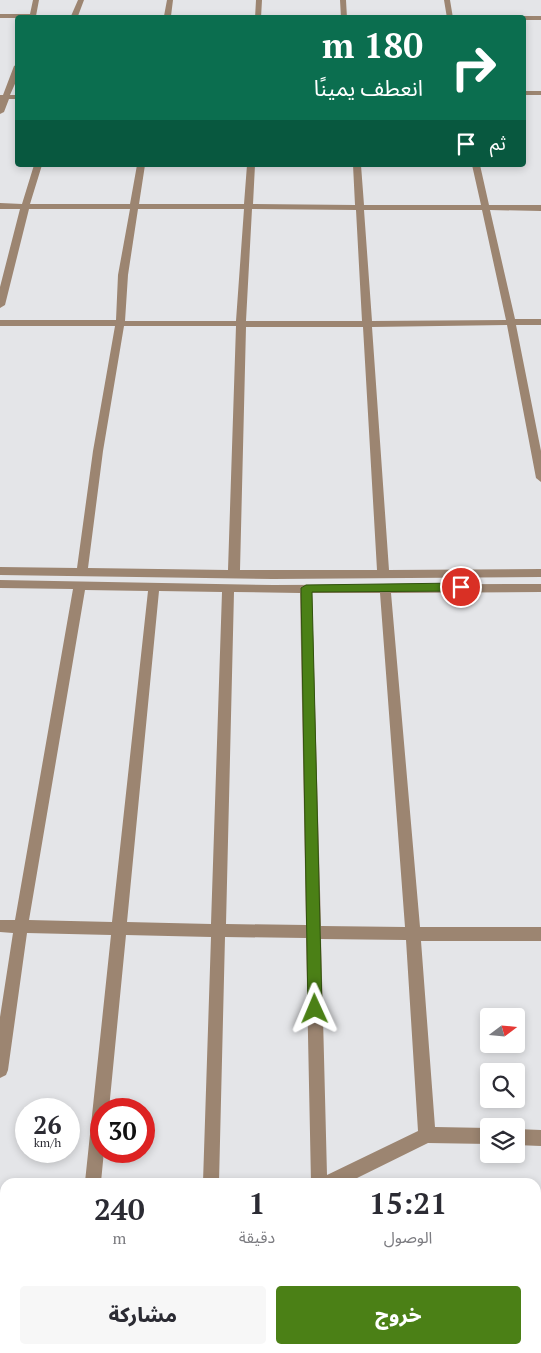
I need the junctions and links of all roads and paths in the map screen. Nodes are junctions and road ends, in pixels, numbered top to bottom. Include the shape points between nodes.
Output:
1 (36, 0) edge
2 (81, 0) edge
3 (170, 0) edge
4 (259, 0) edge
5 (342, 0) edge
6 (447, 0) edge
7 (32, 15) edge
8 (75, 15) edge
9 (167, 15) edge
10 (258, 15) edge
11 (344, 15) edge
12 (450, 15) edge
13 (0, 16) edge
14 (15, 16) edge
15 (526, 18) edge
16 (541, 18) edge
17 (15, 72) edge
18 (526, 93) edge
19 (541, 93) edge
20 (3, 94) edge
21 (526, 98) edge
22 (541, 98) edge
23 (0, 112) edge
24 (37, 167) edge
25 (141, 167) edge
26 (250, 167) edge
27 (357, 167) edge
28 (476, 167) edge
29 (0, 206) edge
30 (25, 206) junction
31 (134, 206) junction
32 (249, 206) junction
33 (361, 207) junction
34 (484, 208) junction
35 (541, 208) edge
36 (0, 305) edge
37 (511, 322) junction
38 (541, 322) edge
39 (0, 323) edge
40 (241, 323) junction
41 (120, 324) junction
42 (366, 324) junction
43 (541, 478) edge
44 (0, 571) edge
45 (234, 574) junction
46 (458, 574) junction
47 (541, 574) edge
48 (81, 578) junction
49 (384, 581) junction
50 (0, 584) edge
51 (154, 586) junction
52 (461, 587) junction
53 (228, 588) junction
54 (306, 588) junction
55 (541, 588) edge
56 (0, 926) edge
57 (21, 926) junction
58 (118, 927) junction
59 (220, 929) junction
60 (313, 932) junction
61 (412, 934) junction
62 (541, 934) edge
63 (0, 1070) edge
64 (427, 1135) junction
65 (480, 1136) edge
66 (525, 1137) edge
67 (541, 1138) edge
68 (93, 1178) edge
69 (211, 1178) edge
70 (319, 1178) edge
71 (340, 1178) edge

1 - 7 street
2 - 8 street
3 - 9 street
4 - 10 street
5 - 11 street
6 - 12 street
13 - 14 street
15 - 16 street
17 - 20 street
18 - 19 street
20 - 23 street
21 - 22 street
24 - 30 street
25 - 31 street
26 - 32 street
27 - 33 street
28 - 34 street
29 - 30 street
30 - 31 street
30 - 36 street
31 - 32 street
31 - 41 street via 123,275
32 - 33 street
32 - 40 street
33 - 34 street
33 - 42 street
34 - 35 street
34 - 37 street
37 - 38 street
37 - 42 street
37 - 43 street
39 - 41 street
40 - 41 street
40 - 42 street
40 - 45 street
41 - 48 street
42 - 49 street
44 - 48 street
45 - 48 street
45 - 49 street
46 - 47 street
46 - 49 street
46 - 52 street
48 - 50 street
48 - 51 street
48 - 57 street
49 - 52 street
49 - 54 street
49 - 61 street
51 - 53 street
51 - 58 street
52 - 55 street
53 - 54 street
53 - 59 street
54 - 60 street
56 - 57 street
57 - 58 street
57 - 63 street
58 - 59 street
58 - 68 street
59 - 60 street
59 - 69 street
60 - 61 street
60 - 70 street
61 - 62 street
61 - 64 street
64 - 65 street
64 - 71 street
66 - 67 street

